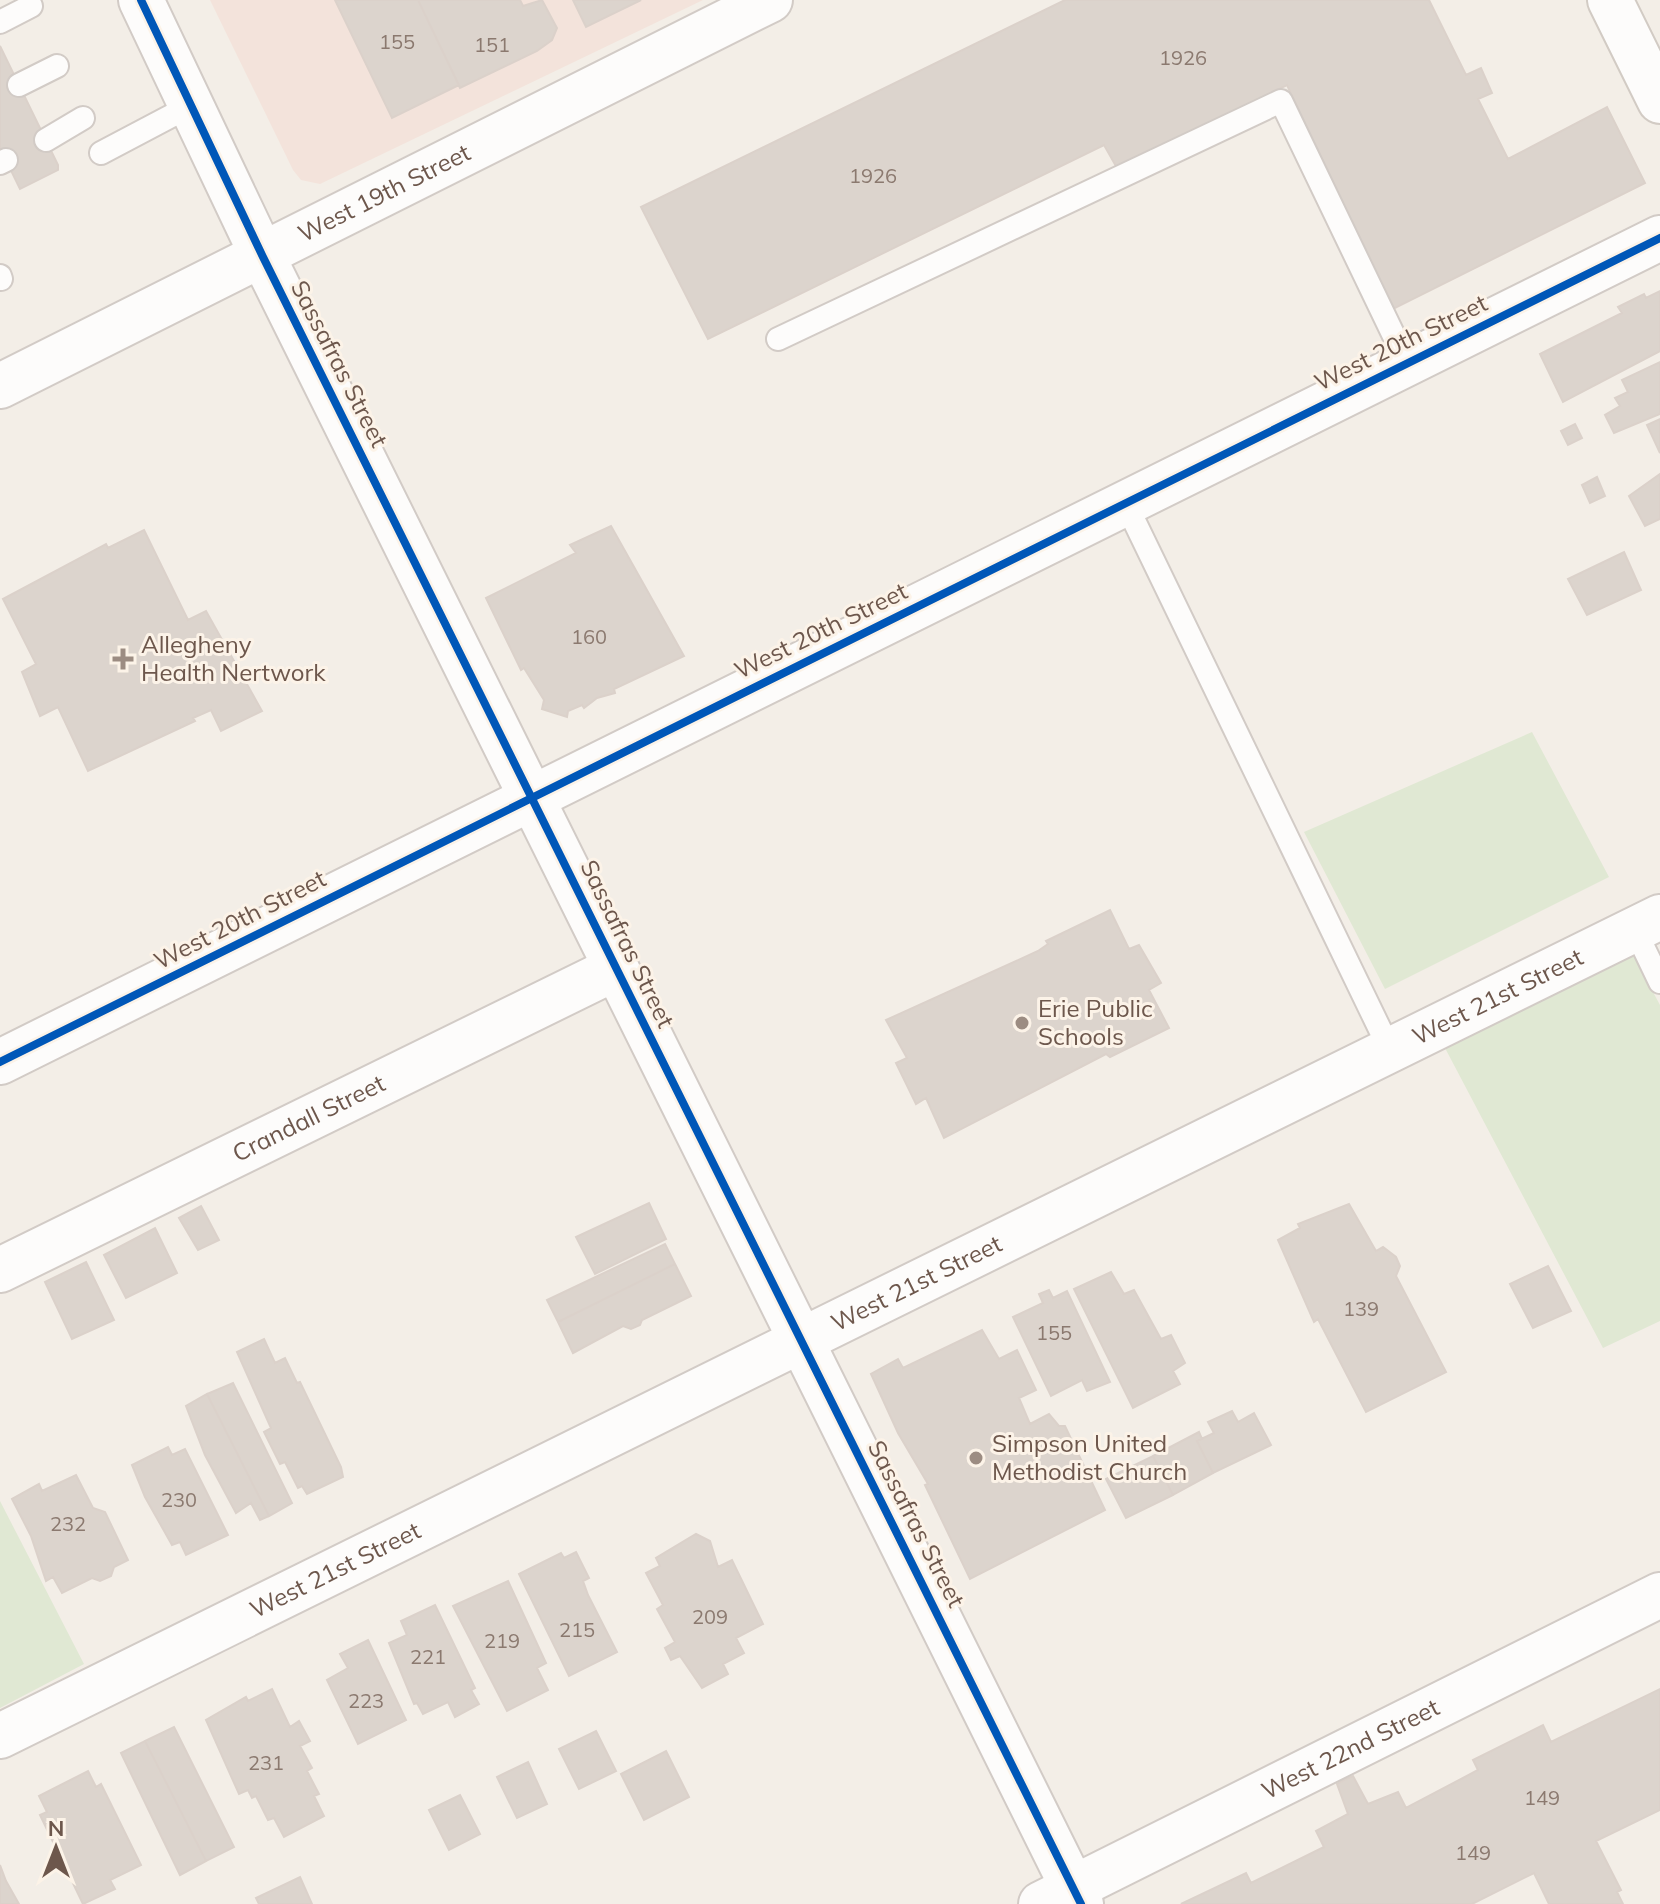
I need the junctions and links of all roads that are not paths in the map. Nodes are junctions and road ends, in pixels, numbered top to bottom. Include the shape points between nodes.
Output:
1 (141, 0) edge
2 (770, 0) edge
3 (1610, 0) edge
4 (31, 6) dead end
5 (0, 22) edge
6 (57, 66) dead end
7 (19, 85) dead end
8 (1660, 101) edge
9 (192, 105) junction
10 (83, 118) dead end
11 (46, 140) dead end
12 (101, 153) dead end
13 (1660, 238) edge
14 (262, 255) junction
15 (778, 339) dead end
16 (1407, 363) junction
17 (0, 386) edge
18 (1125, 502) junction
19 (533, 796) junction
20 (1647, 924) edge
21 (616, 968) junction
22 (1660, 982) edge
23 (1390, 1050) junction
24 (0, 1062) edge
25 (0, 1270) edge
26 (800, 1341) junction
27 (1660, 1595) edge
28 (0, 1736) edge
29 (1065, 1899) edge

1 - 9 street, Sassafras Street
2 - 14 street, West 19th Street
3 - 8 street
4 - 5 lane
6 - 7 lane
9 - 12 lane
9 - 14 street, Sassafras Street
10 - 11 lane
13 - 16 street, West 20th Street
14 - 17 street, West 19th Street
14 - 19 street, Sassafras Street
15 - 16 lane via 1281,101
16 - 18 street, West 20th Street
18 - 19 street, West 20th Street
18 - 23 lane
19 - 21 street, Sassafras Street
19 - 24 street, West 20th Street
20 - 22 lane
20 - 23 street, West 21st Street
21 - 25 street, Crandall Street
21 - 26 street, Sassafras Street
23 - 26 street, West 21st Street
26 - 28 street, West 21st Street
26 - 29 street, Sassafras Street
27 - 29 street, West 22nd Street

